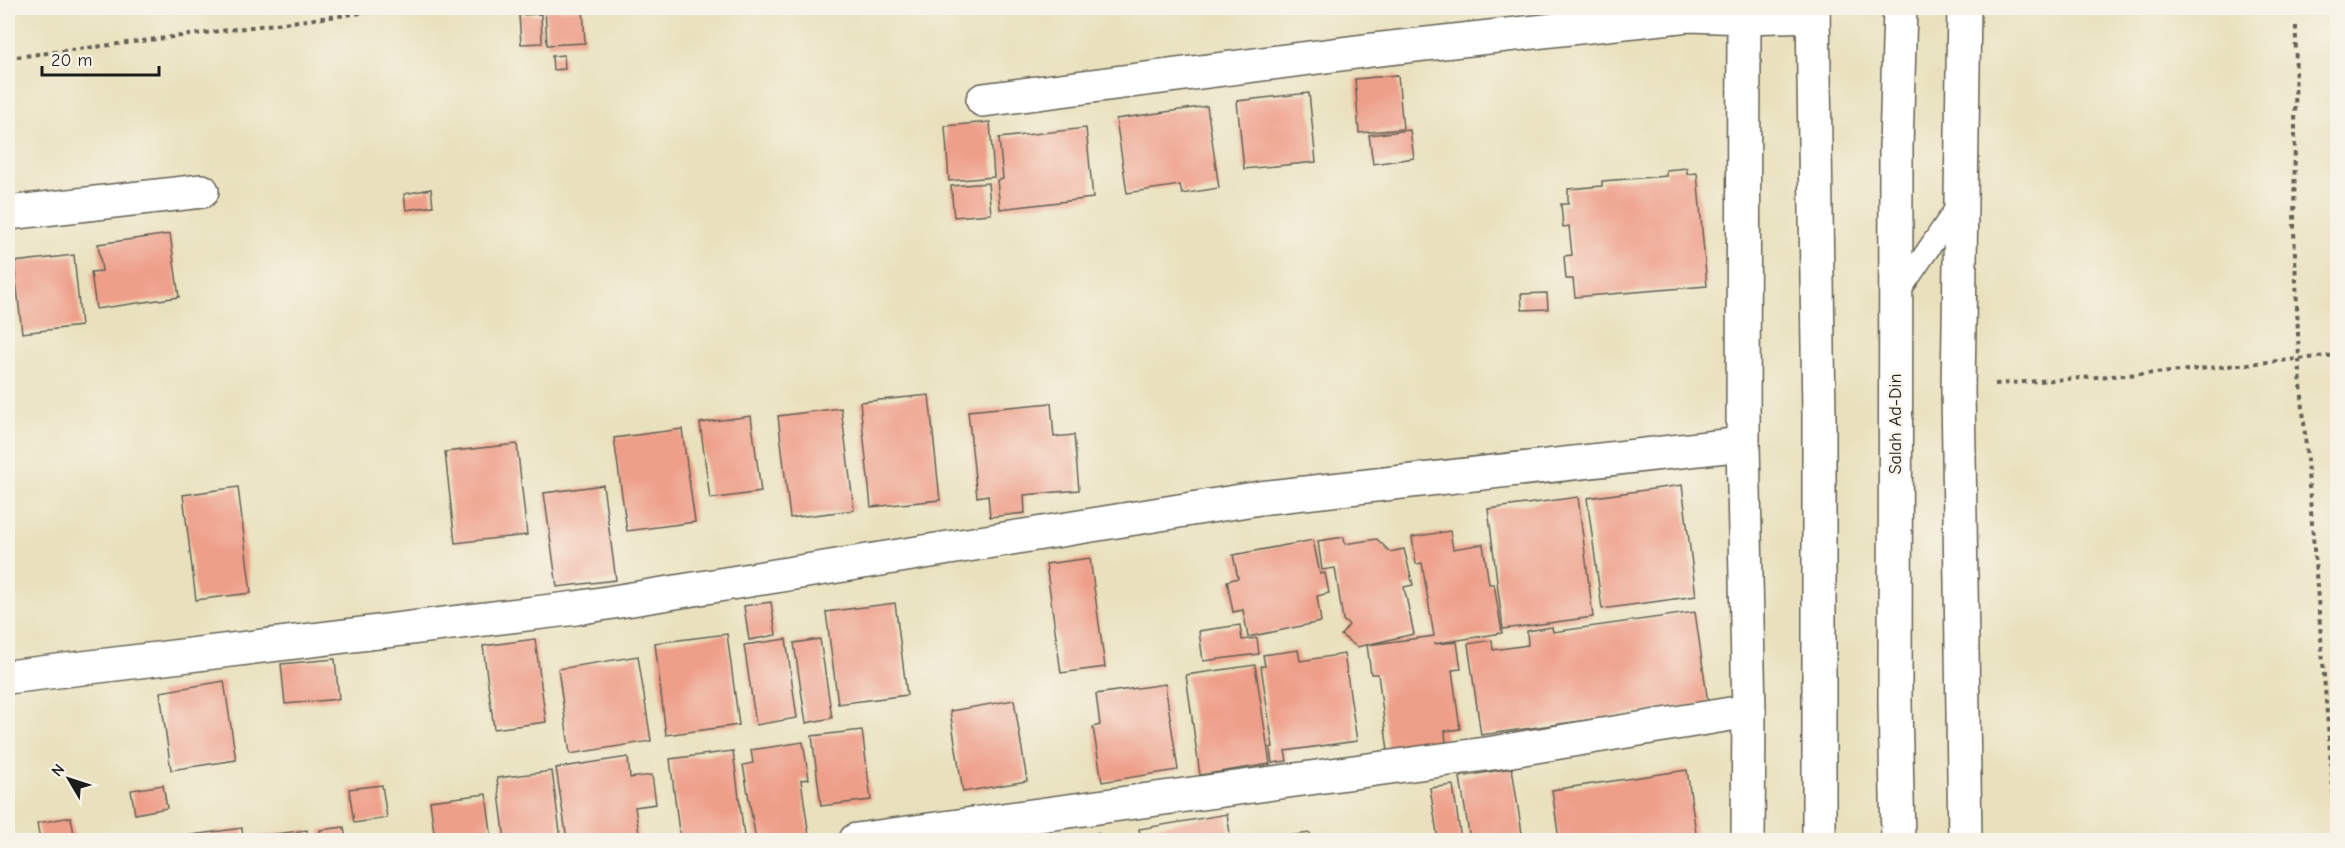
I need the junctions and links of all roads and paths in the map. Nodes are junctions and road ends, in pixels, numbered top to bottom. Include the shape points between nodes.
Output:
1 (401, 8) edge
2 (1900, 8) edge
3 (1965, 8) edge
4 (1813, 11) edge
5 (1744, 12) edge
6 (2296, 26) dead end
7 (8, 58) edge
8 (983, 100) dead end
9 (202, 191) dead end
10 (1961, 201) junction
11 (8, 213) edge
12 (1896, 296) junction
13 (2337, 355) edge
14 (2299, 359) junction
15 (1958, 390) junction
16 (1743, 444) junction
17 (8, 677) edge
18 (1749, 711) junction
19 (856, 840) edge
20 (1748, 840) edge
21 (1819, 840) edge
22 (1898, 840) edge
23 (1965, 840) edge
24 (2337, 840) edge

1 - 7 path
2 - 12 main road, Salah Ad-Din
3 - 10 main road
4 - 5 main road
4 - 21 main road via 1819,414
5 - 8 main road via 1372,50
5 - 16 main road
6 - 14 path via 2294,230
9 - 11 main road
10 - 12 lane
10 - 15 main road
12 - 22 main road, Salah Ad-Din
13 - 14 path
14 - 15 path via 2005,382
14 - 24 path
15 - 23 main road
16 - 17 main road via 1260,498 576,609
16 - 18 main road
18 - 19 main road via 1493,753
18 - 20 main road

